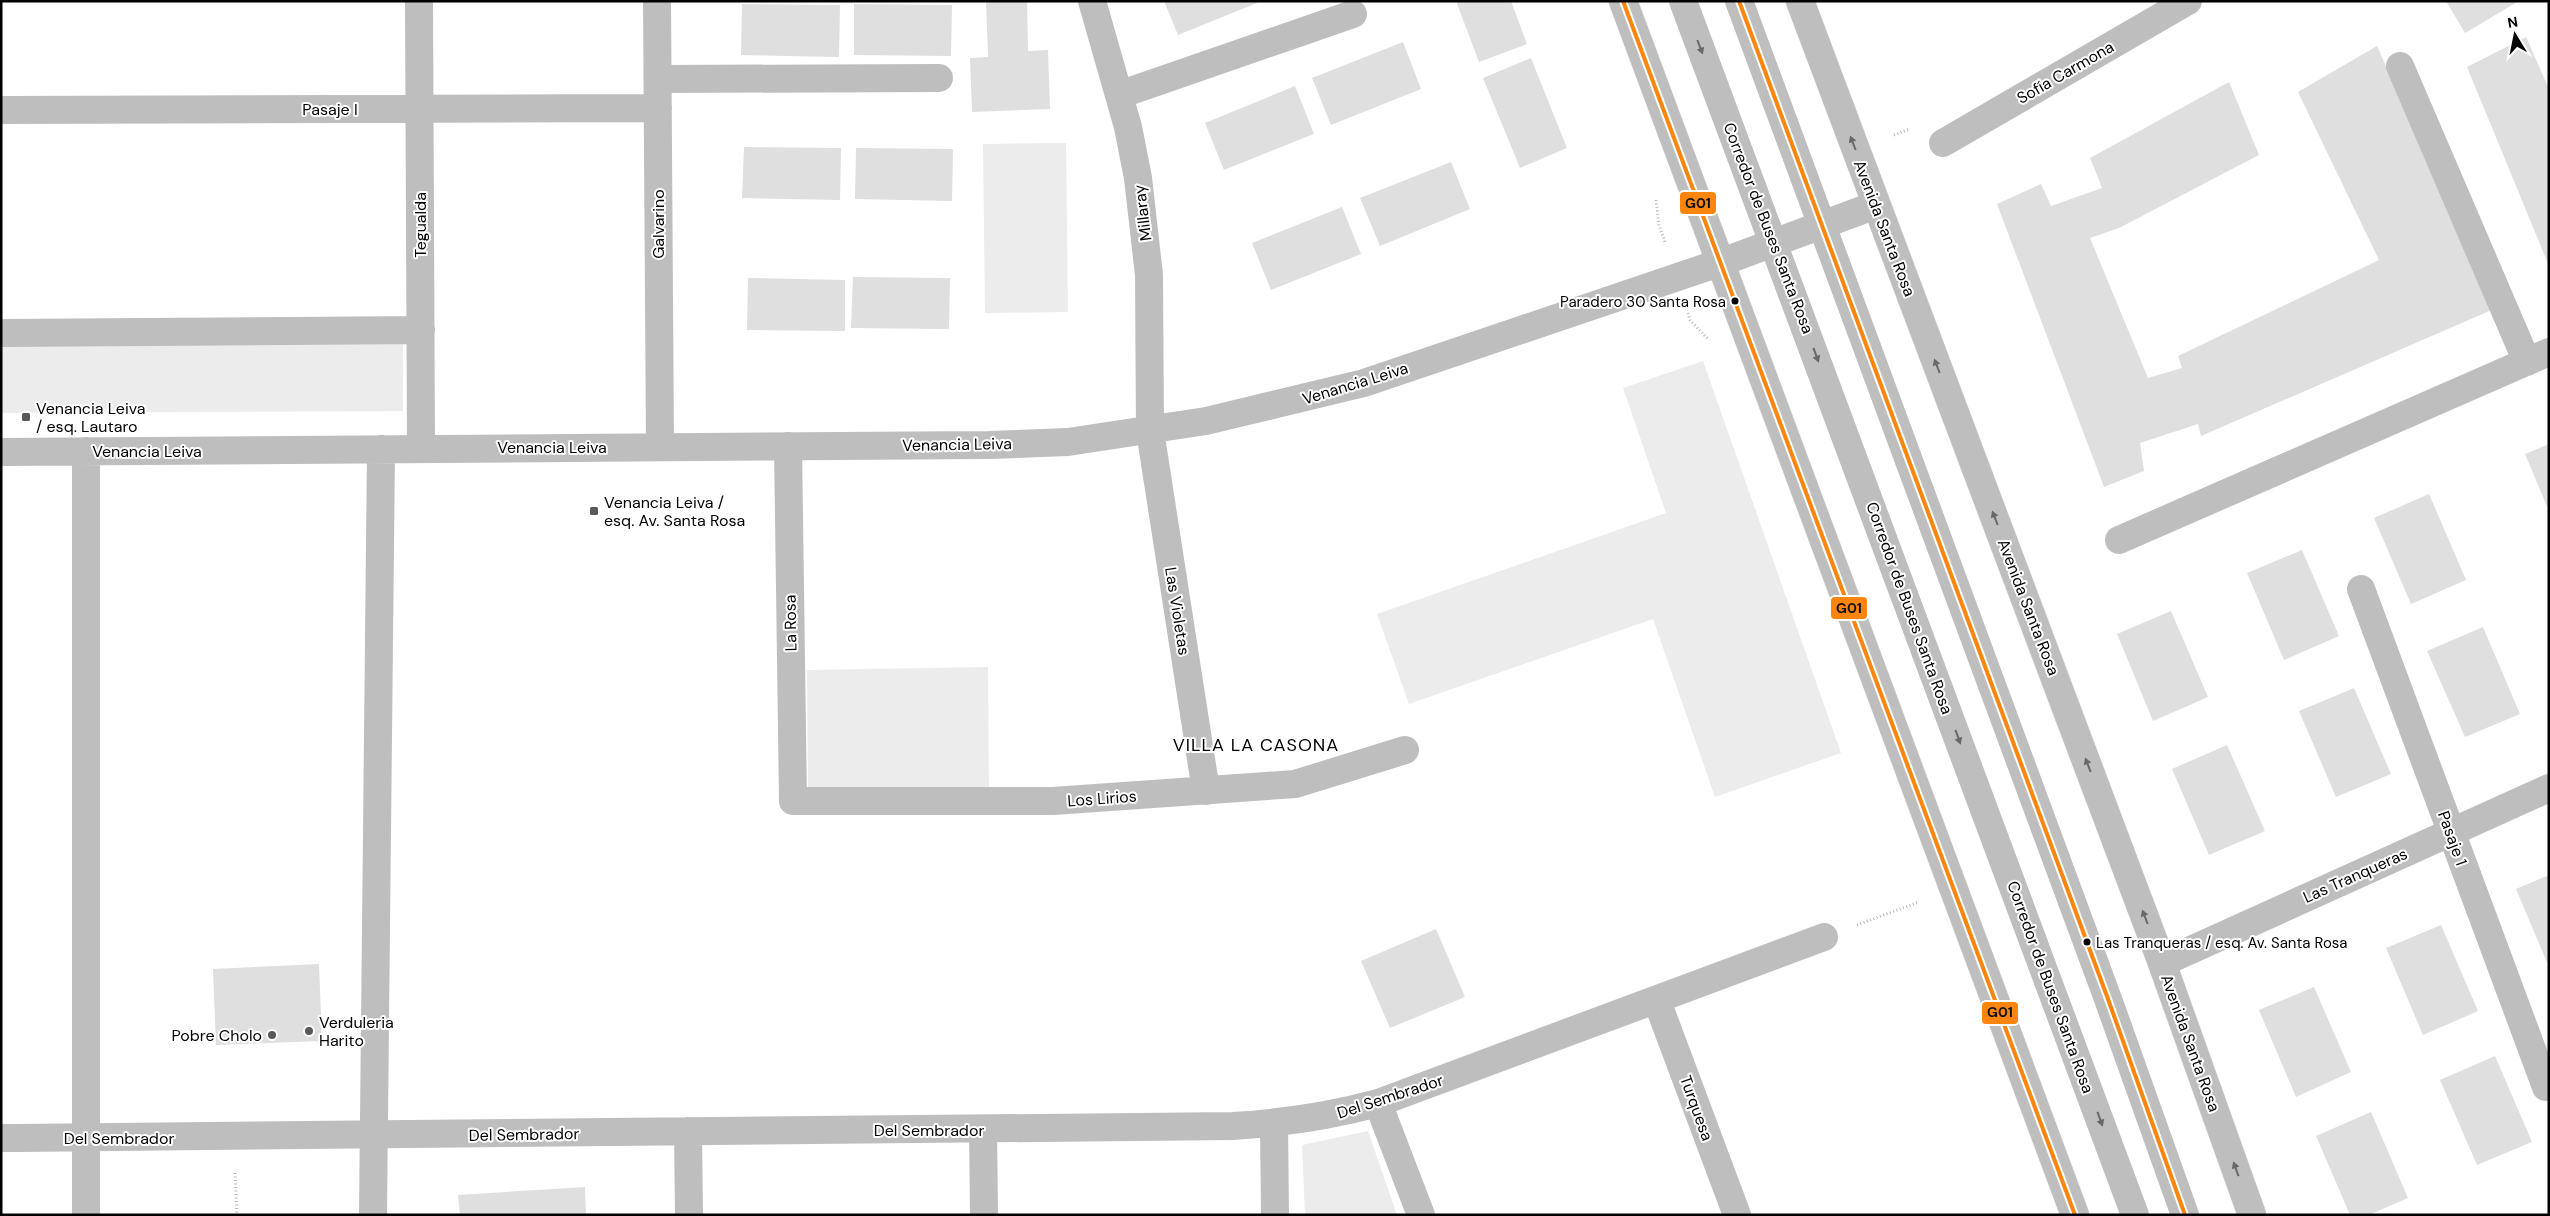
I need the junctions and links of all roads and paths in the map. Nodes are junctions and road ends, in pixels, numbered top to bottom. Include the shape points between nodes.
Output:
1 (419, 1) edge
2 (657, 1) edge
3 (1092, 1) edge
4 (1624, 1) edge
5 (1683, 1) edge
6 (1739, 1) edge
7 (1800, 1) edge
8 (2188, 1) edge
9 (1353, 14) dead end
10 (2400, 66) dead end
11 (939, 78) dead end
12 (658, 79) junction
13 (1119, 95) junction
14 (658, 108) junction
15 (419, 109) junction
16 (1, 110) edge
17 (1942, 143) dead end
18 (1876, 206) junction
19 (1822, 224) junction
20 (1775, 244) junction
21 (1722, 262) junction
22 (421, 330) junction
23 (1, 333) edge
24 (2538, 357) edge
25 (1150, 431) junction
26 (788, 446) junction
27 (660, 447) junction
28 (421, 448) junction
29 (381, 449) junction
30 (86, 451) junction
31 (1, 452) edge
32 (2119, 540) dead end
33 (2361, 588) dead end
34 (1405, 750) dead end
35 (2549, 788) edge
36 (1206, 791) junction
37 (793, 801) joint
38 (2451, 832) junction
39 (1955, 889) junction
40 (1824, 937) joint
41 (2162, 962) junction
42 (1657, 1000) junction
43 (2546, 1087) dead end
44 (1378, 1103) junction
45 (1274, 1123) junction
46 (983, 1129) junction
47 (688, 1131) junction
48 (373, 1137) junction
49 (1, 1138) edge
50 (86, 1138) junction
51 (234, 1138) junction
52 (86, 1215) edge
53 (236, 1215) edge
54 (373, 1215) edge
55 (689, 1215) edge
56 (984, 1215) edge
57 (1275, 1215) edge
58 (1421, 1215) edge
59 (1737, 1215) edge
60 (2075, 1215) edge
61 (2136, 1215) edge
62 (2185, 1215) edge
63 (2252, 1215) edge

1 - 15 street, Tegualda
2 - 12 street, Galvarino
3 - 13 street, Millaray
4 - 21 street
5 -> 20 street, Corredor de Buses Santa Rosa
6 - 19 street
18 -> 7 street, Avenida Santa Rosa
8 - 17 street, Sofía Carmona
9 - 13 street
10 - 24 street
11 - 12 street
12 - 14 street, Galvarino
13 - 25 street, Millaray via 1137,170 1145,226 1150,315
14 - 15 street, Pasaje I
14 - 27 street, Galvarino
15 - 16 street, Pasaje I
15 - 22 street, Tegualda
18 - 19 street, Venancia Leiva
41 -> 18 street, Avenida Santa Rosa
19 - 20 street, Venancia Leiva
19 - 62 street
20 - 21 street, Venancia Leiva
20 -> 61 street, Corredor de Buses Santa Rosa
21 - 25 street, Venancia Leiva via 1364,383 1206,422
21 - 39 street
22 - 23 street
22 - 28 street, Tegualda
24 - 32 street
25 - 26 street, Venancia Leiva via 1068,442
25 - 36 street, Las Violetas
26 - 27 street, Venancia Leiva
26 - 37 street, La Rosa
27 - 28 street, Venancia Leiva
28 - 29 street, Venancia Leiva
29 - 30 street, Venancia Leiva
29 - 48 street
30 - 31 street, Venancia Leiva
30 - 50 street
33 - 38 street, Pasaje 1
34 - 36 street, Los Lirios via 1295,784
35 - 38 street, Las Tranqueras
36 - 37 street, Los Lirios via 1053,801
38 - 41 street, Las Tranqueras
38 - 43 street, Pasaje 1
39 - 40 path
39 - 60 street
40 - 42 street, Del Sembrador
63 -> 41 street, Avenida Santa Rosa
42 - 44 street, Del Sembrador
42 - 59 street, Turquesa
44 - 45 street, Del Sembrador via 1320,1118
44 - 58 street
45 - 46 street, Del Sembrador
45 - 57 street
46 - 47 street, Del Sembrador
46 - 56 street
47 - 48 street, Del Sembrador
47 - 55 street
48 - 51 street, Del Sembrador
48 - 54 street
49 - 50 street, Del Sembrador
50 - 51 street, Del Sembrador
50 - 52 street
51 - 53 path

